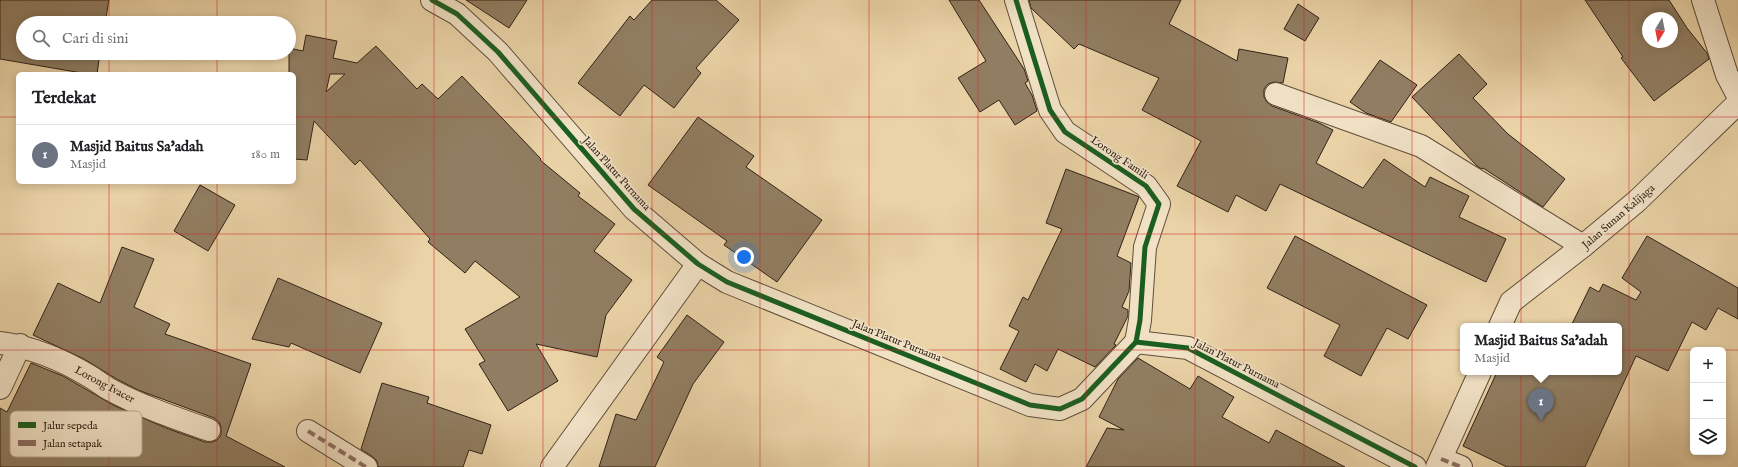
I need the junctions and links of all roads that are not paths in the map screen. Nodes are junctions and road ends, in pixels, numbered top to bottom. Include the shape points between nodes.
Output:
1 (432, 0) edge
2 (1016, 0) edge
3 (1703, 0) edge
4 (1276, 94) dead end
5 (1738, 96) edge
6 (1738, 103) edge
7 (1583, 246) junction
8 (698, 264) junction
9 (1501, 323) edge
10 (1136, 342) junction
11 (10, 344) edge
12 (1479, 375) edge
13 (0, 388) edge
14 (208, 430) dead end
15 (308, 431) dead end
16 (1446, 464) edge
17 (366, 467) edge
18 (552, 467) edge
19 (1415, 467) edge

1 - 8 street, Jalan Platur Purnama via 457,14 498,52 634,209
2 - 10 street, Lorong Famili via 1050,110 1065,132 1146,186 1160,204 1145,246
3 - 5 street via 1727,75
4 - 7 street via 1421,146
6 - 7 street, Jalan Sunan Kalijaga via 1637,201
7 - 9 street, Jalan Sunan Kalijaga via 1510,302
8 - 10 street, Jalan Platur Purnama via 727,282 1030,405 1060,410 1082,399
8 - 18 street
10 - 19 street, Jalan Platur Purnama via 1188,348
11 - 13 street
11 - 14 street, Lorong Ivacer via 65,364 109,389
12 - 16 street
15 - 17 street

